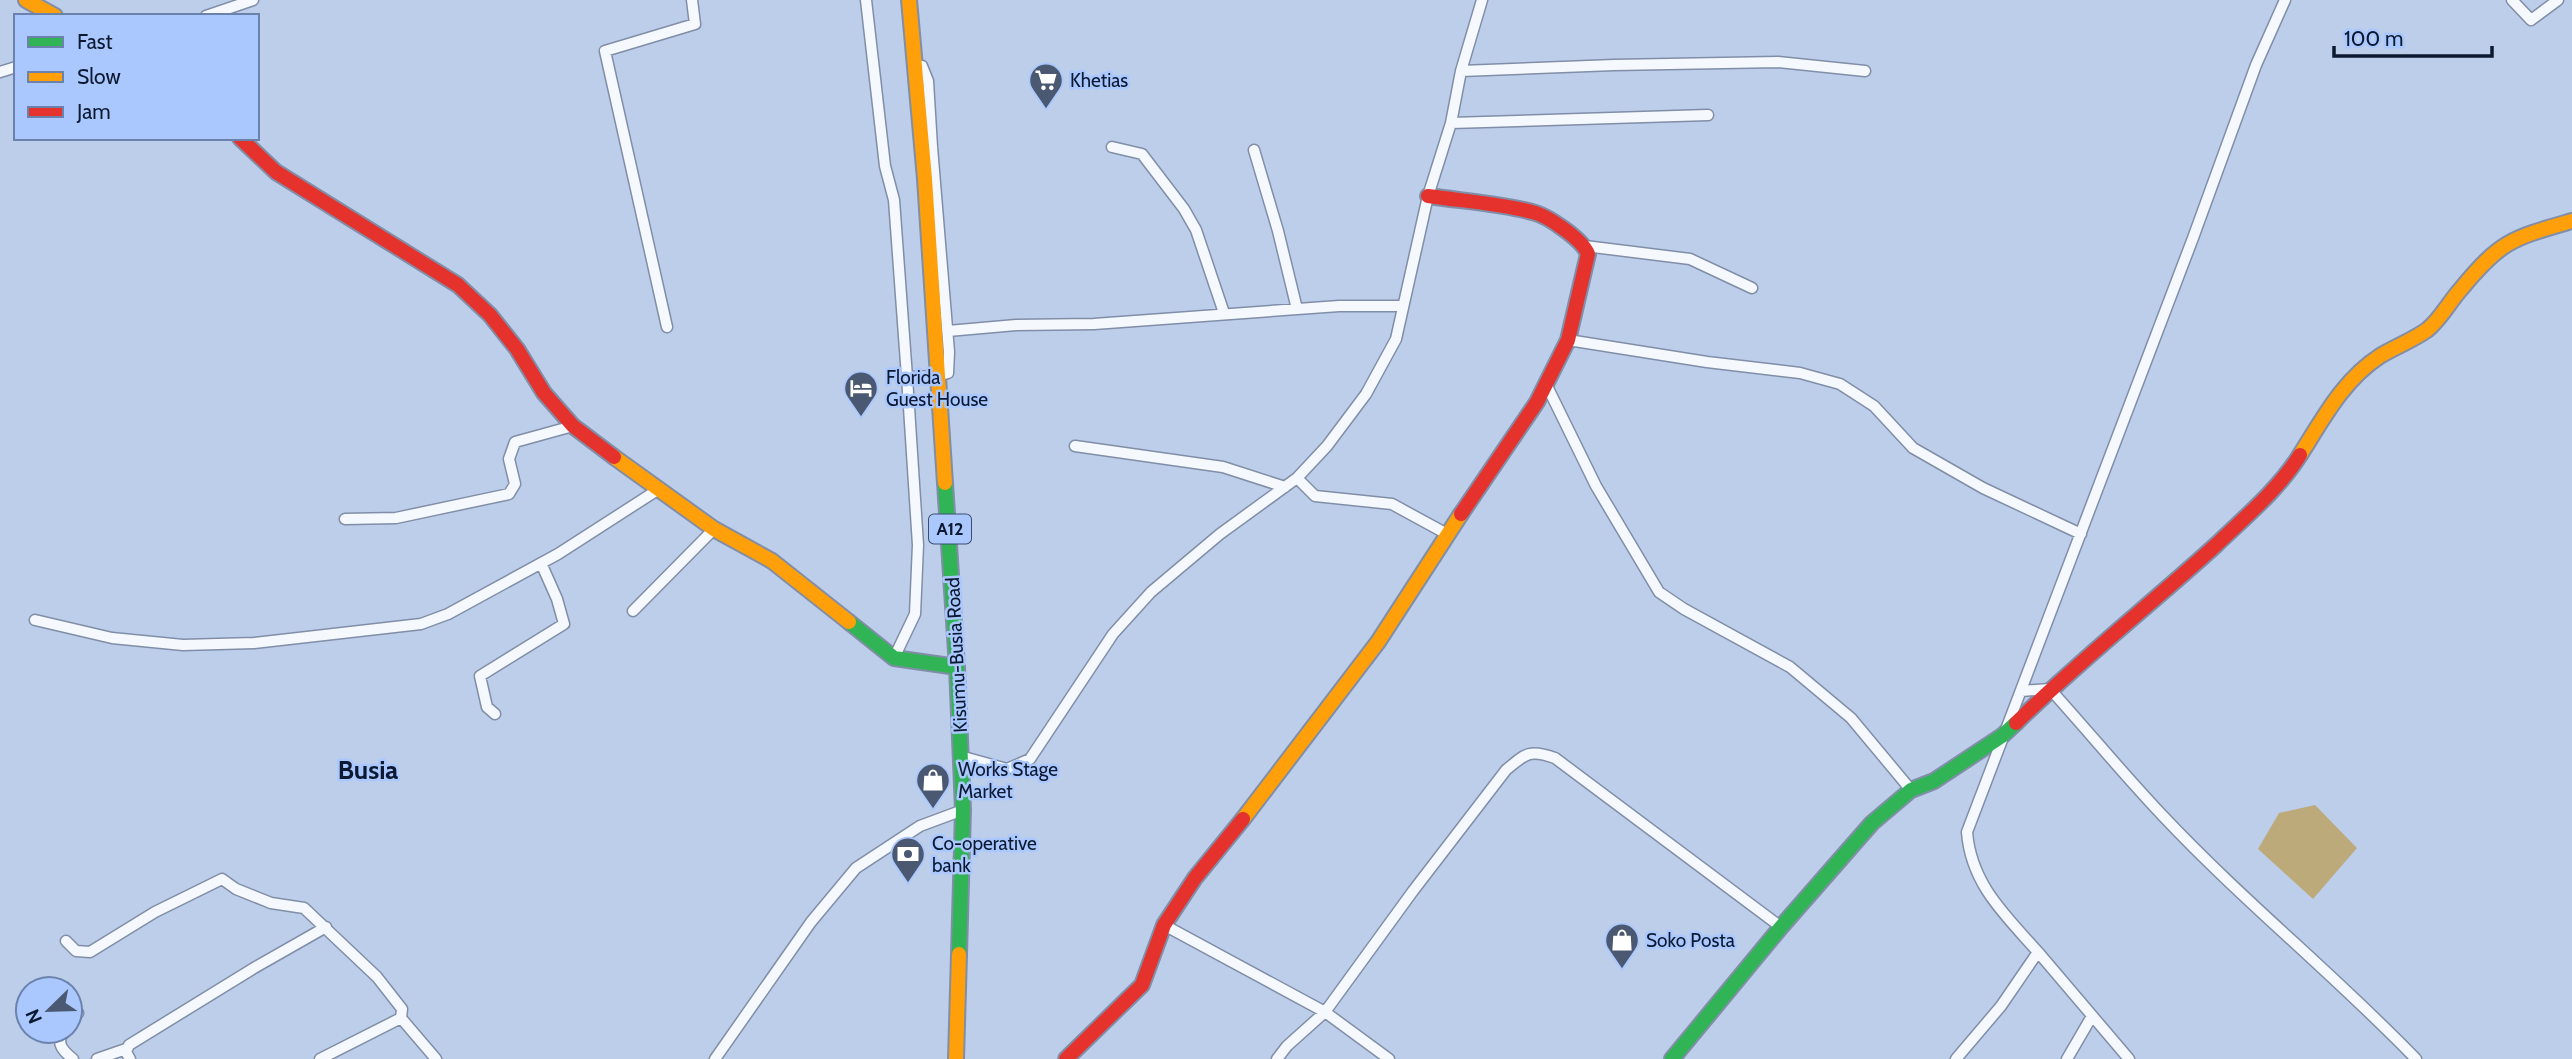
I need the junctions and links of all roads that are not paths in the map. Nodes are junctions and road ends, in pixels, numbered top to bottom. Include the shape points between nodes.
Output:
1 (26, 0) edge
2 (253, 0) edge
3 (692, 0) edge
4 (866, 0) edge
5 (909, 0) edge
6 (1482, 0) edge
7 (2285, 0) edge
8 (2512, 0) edge
9 (2558, 0) edge
10 (51, 14) edge
11 (212, 14) edge
12 (915, 66) junction
13 (1461, 71) junction
14 (1865, 71) dead end
15 (1708, 115) dead end
16 (1451, 123) junction
17 (242, 140) edge
18 (1112, 147) dead end
19 (1254, 150) dead end
20 (1428, 196) junction
21 (2572, 221) edge
22 (1585, 246) junction
23 (1752, 288) dead end
24 (1402, 306) junction
25 (1297, 309) junction
26 (1224, 313) junction
27 (667, 327) dead end
28 (947, 331) junction
29 (1568, 340) junction
30 (907, 376) junction
31 (937, 376) junction
32 (1546, 384) junction
33 (573, 426) junction
34 (1075, 446) dead end
35 (1297, 478) junction
36 (1285, 487) junction
37 (659, 489) junction
38 (345, 519) dead end
39 (714, 529) junction
40 (1447, 534) junction
41 (2081, 534) junction
42 (541, 563) junction
43 (633, 611) dead end
44 (35, 620) dead end
45 (894, 658) junction
46 (957, 667) junction
47 (2050, 688) junction
48 (2021, 691) junction
49 (495, 715) dead end
50 (2002, 736) junction
51 (961, 756) junction
52 (1911, 790) junction
53 (963, 810) junction
54 (1164, 925) junction
55 (1781, 927) junction
56 (326, 928) junction
57 (66, 942) dead end
58 (2038, 952) junction
59 (1325, 1012) junction
60 (2092, 1016) junction
61 (401, 1018) junction
62 (60, 1045) edge
63 (128, 1054) edge
64 (1678, 1057) edge
65 (73, 1059) edge
66 (97, 1059) edge
67 (320, 1059) edge
68 (436, 1059) edge
69 (715, 1059) edge
70 (956, 1059) edge
71 (1066, 1059) edge
72 (1277, 1059) edge
73 (1389, 1059) edge
74 (1956, 1059) edge
75 (2067, 1059) edge
76 (2129, 1059) edge
77 (2416, 1059) edge

1 - 10 main road
2 - 11 street
3 - 27 street via 695,24 605,51
4 - 30 street via 885,166 894,200
5 - 12 main road, Kisumu-Busia Road / A12
6 - 13 street
7 - 41 street via 2256,65
8 - 9 street via 2531,20
12 - 28 street via 922,66 928,81
12 - 31 main road, Kisumu-Busia Road / A12
13 - 14 street via 1778,62
13 - 16 street
15 - 16 street
16 - 20 street
17 - 33 main road via 276,172 458,285 517,349 544,393
18 - 26 street via 1142,154 1184,209 1196,230
19 - 25 street
20 - 22 main road via 1535,212
20 - 24 street
21 - 47 main road via 2519,236 2499,247 2428,329 2357,374 2336,397 2290,471 2254,509
22 - 23 street via 1690,259
22 - 29 main road via 1588,254
24 - 25 street
24 - 35 street via 1396,339 1366,394
25 - 26 street
26 - 28 street
28 - 31 street via 948,373
29 - 32 main road
29 - 41 street via 1800,373 1840,384 1874,406 1913,448 1983,488
30 - 31 street
30 - 45 street via 918,545 915,614
31 - 46 main road, Kisumu-Busia Road / A12
32 - 40 main road
32 - 52 street via 1596,486 1659,592 1790,667 1851,718
33 - 37 main road
33 - 38 street via 515,442 509,459 515,484 509,494 396,519
34 - 36 street via 1223,467
35 - 36 street
35 - 40 street via 1315,496 1392,504
36 - 51 street via 1151,592 1113,634 1030,759 1007,769
37 - 39 main road
37 - 42 street
39 - 43 street
39 - 45 main road via 772,561
40 - 54 main road via 1378,642 1195,878
41 - 48 street
42 - 44 street via 421,624 254,643 183,645 112,638
42 - 49 street via 564,624 480,676 487,707
45 - 46 main road
46 - 51 main road, Kisumu-Busia Road / A12
47 - 48 street
47 - 50 main road
47 - 77 street via 2163,816
48 - 50 street
50 - 52 main road via 1934,781
50 - 58 street via 1967,832 1968,851 1993,900
51 - 53 main road, Kisumu-Busia Road / A12
52 - 55 main road via 1872,823
53 - 69 street via 920,826 856,868 811,922
53 - 70 main road, Kisumu-Busia Road / A12
54 - 59 street
54 - 71 main road via 1142,985
55 - 59 street via 1555,758 1536,751 1506,770
55 - 64 main road
56 - 57 street via 304,908 271,903 222,879 155,912 90,952 76,951
56 - 61 street via 377,977 402,1009
56 - 63 street via 129,1045
58 - 60 street
58 - 74 street
59 - 72 street
59 - 73 street
60 - 75 street
60 - 76 street
61 - 67 street
61 - 68 street
62 - 65 street
63 - 66 street

